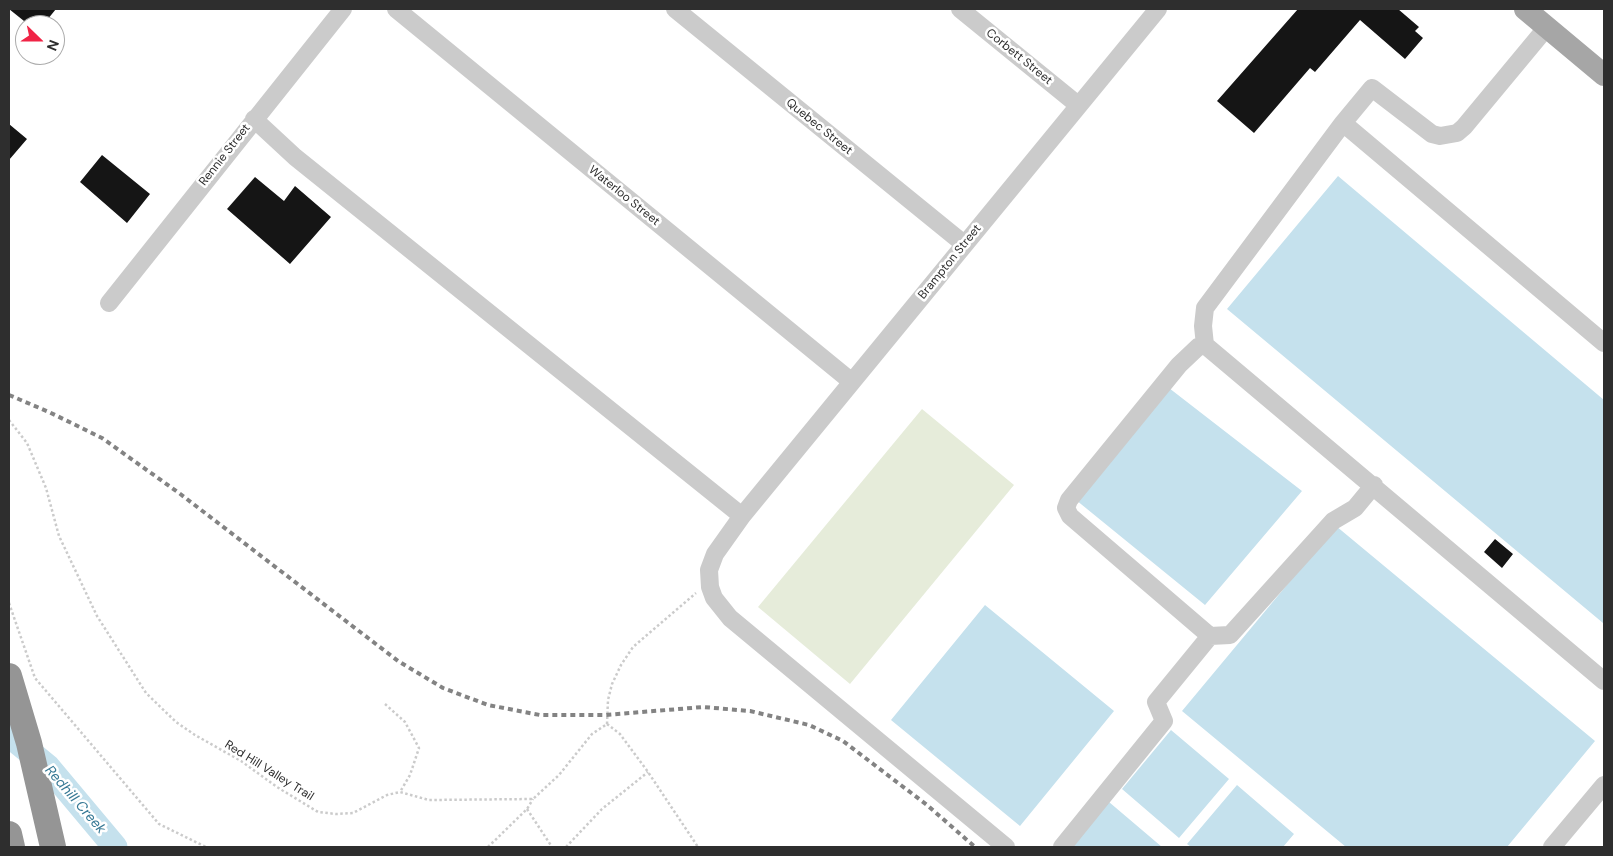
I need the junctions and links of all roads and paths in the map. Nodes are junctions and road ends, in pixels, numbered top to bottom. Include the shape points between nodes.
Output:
1 (343, 9) edge
2 (396, 9) edge
3 (675, 9) edge
4 (960, 9) edge
5 (1158, 9) edge
6 (1526, 9) edge
7 (1547, 27) junction
8 (1604, 75) edge
9 (1078, 105) junction
10 (254, 119) junction
11 (1344, 122) junction
12 (964, 244) junction
13 (109, 303) dead end
14 (1604, 343) edge
15 (1205, 345) junction
16 (852, 382) junction
17 (9, 420) edge
18 (1374, 485) junction
19 (742, 516) junction
20 (709, 582) junction
21 (9, 604) edge
22 (1210, 636) junction
23 (9, 676) edge
24 (1604, 681) edge
25 (385, 704) dead end
26 (607, 724) junction
27 (648, 772) junction
28 (1604, 785) edge
29 (400, 792) junction
30 (533, 799) junction
31 (526, 809) junction
32 (9, 834) edge
33 (12, 847) edge
34 (53, 847) edge
35 (206, 847) edge
36 (488, 847) edge
37 (552, 847) edge
38 (566, 847) edge
39 (698, 847) edge
40 (1006, 847) edge
41 (1062, 847) edge
42 (1552, 847) edge

1 - 10 street, Rennie Street
2 - 16 street, Waterloo Street
3 - 12 street, Quebec Street
4 - 9 street, Corbett Street
5 - 9 street, Brampton Street
6 - 7 main road
7 - 8 main road
7 - 11 street via 1464,128 1457,132 1440,136 1432,134 1372,88
9 - 12 street, Brampton Street
10 - 13 street, Rennie Street
10 - 19 street via 295,157
11 - 14 street
11 - 15 street via 1205,308
12 - 16 street, Brampton Street
15 - 18 street
15 - 22 street via 1198,347 1179,366 1068,500 1066,508 1070,516
16 - 19 street, Brampton Street
17 - 29 path, Red Hill Valley Trail via 27,443 46,488 59,536 96,616 146,693 176,722 318,812 353,813 387,795
18 - 22 street via 1356,508 1333,521 1230,635
18 - 24 street
19 - 20 street, Brampton Street via 713,559
20 - 26 path via 633,647 612,684
20 - 40 street via 716,603 730,618
21 - 35 path via 35,678 159,824
22 - 41 street via 1156,702 1164,721
23 - 34 highway via 29,743
25 - 29 path via 405,722 419,748
26 - 27 path via 620,734
26 - 30 path via 592,734 559,775
27 - 38 path via 602,809
27 - 39 path
28 - 42 street
29 - 30 path via 437,800
30 - 31 path
31 - 36 path
31 - 37 path
32 - 33 highway

